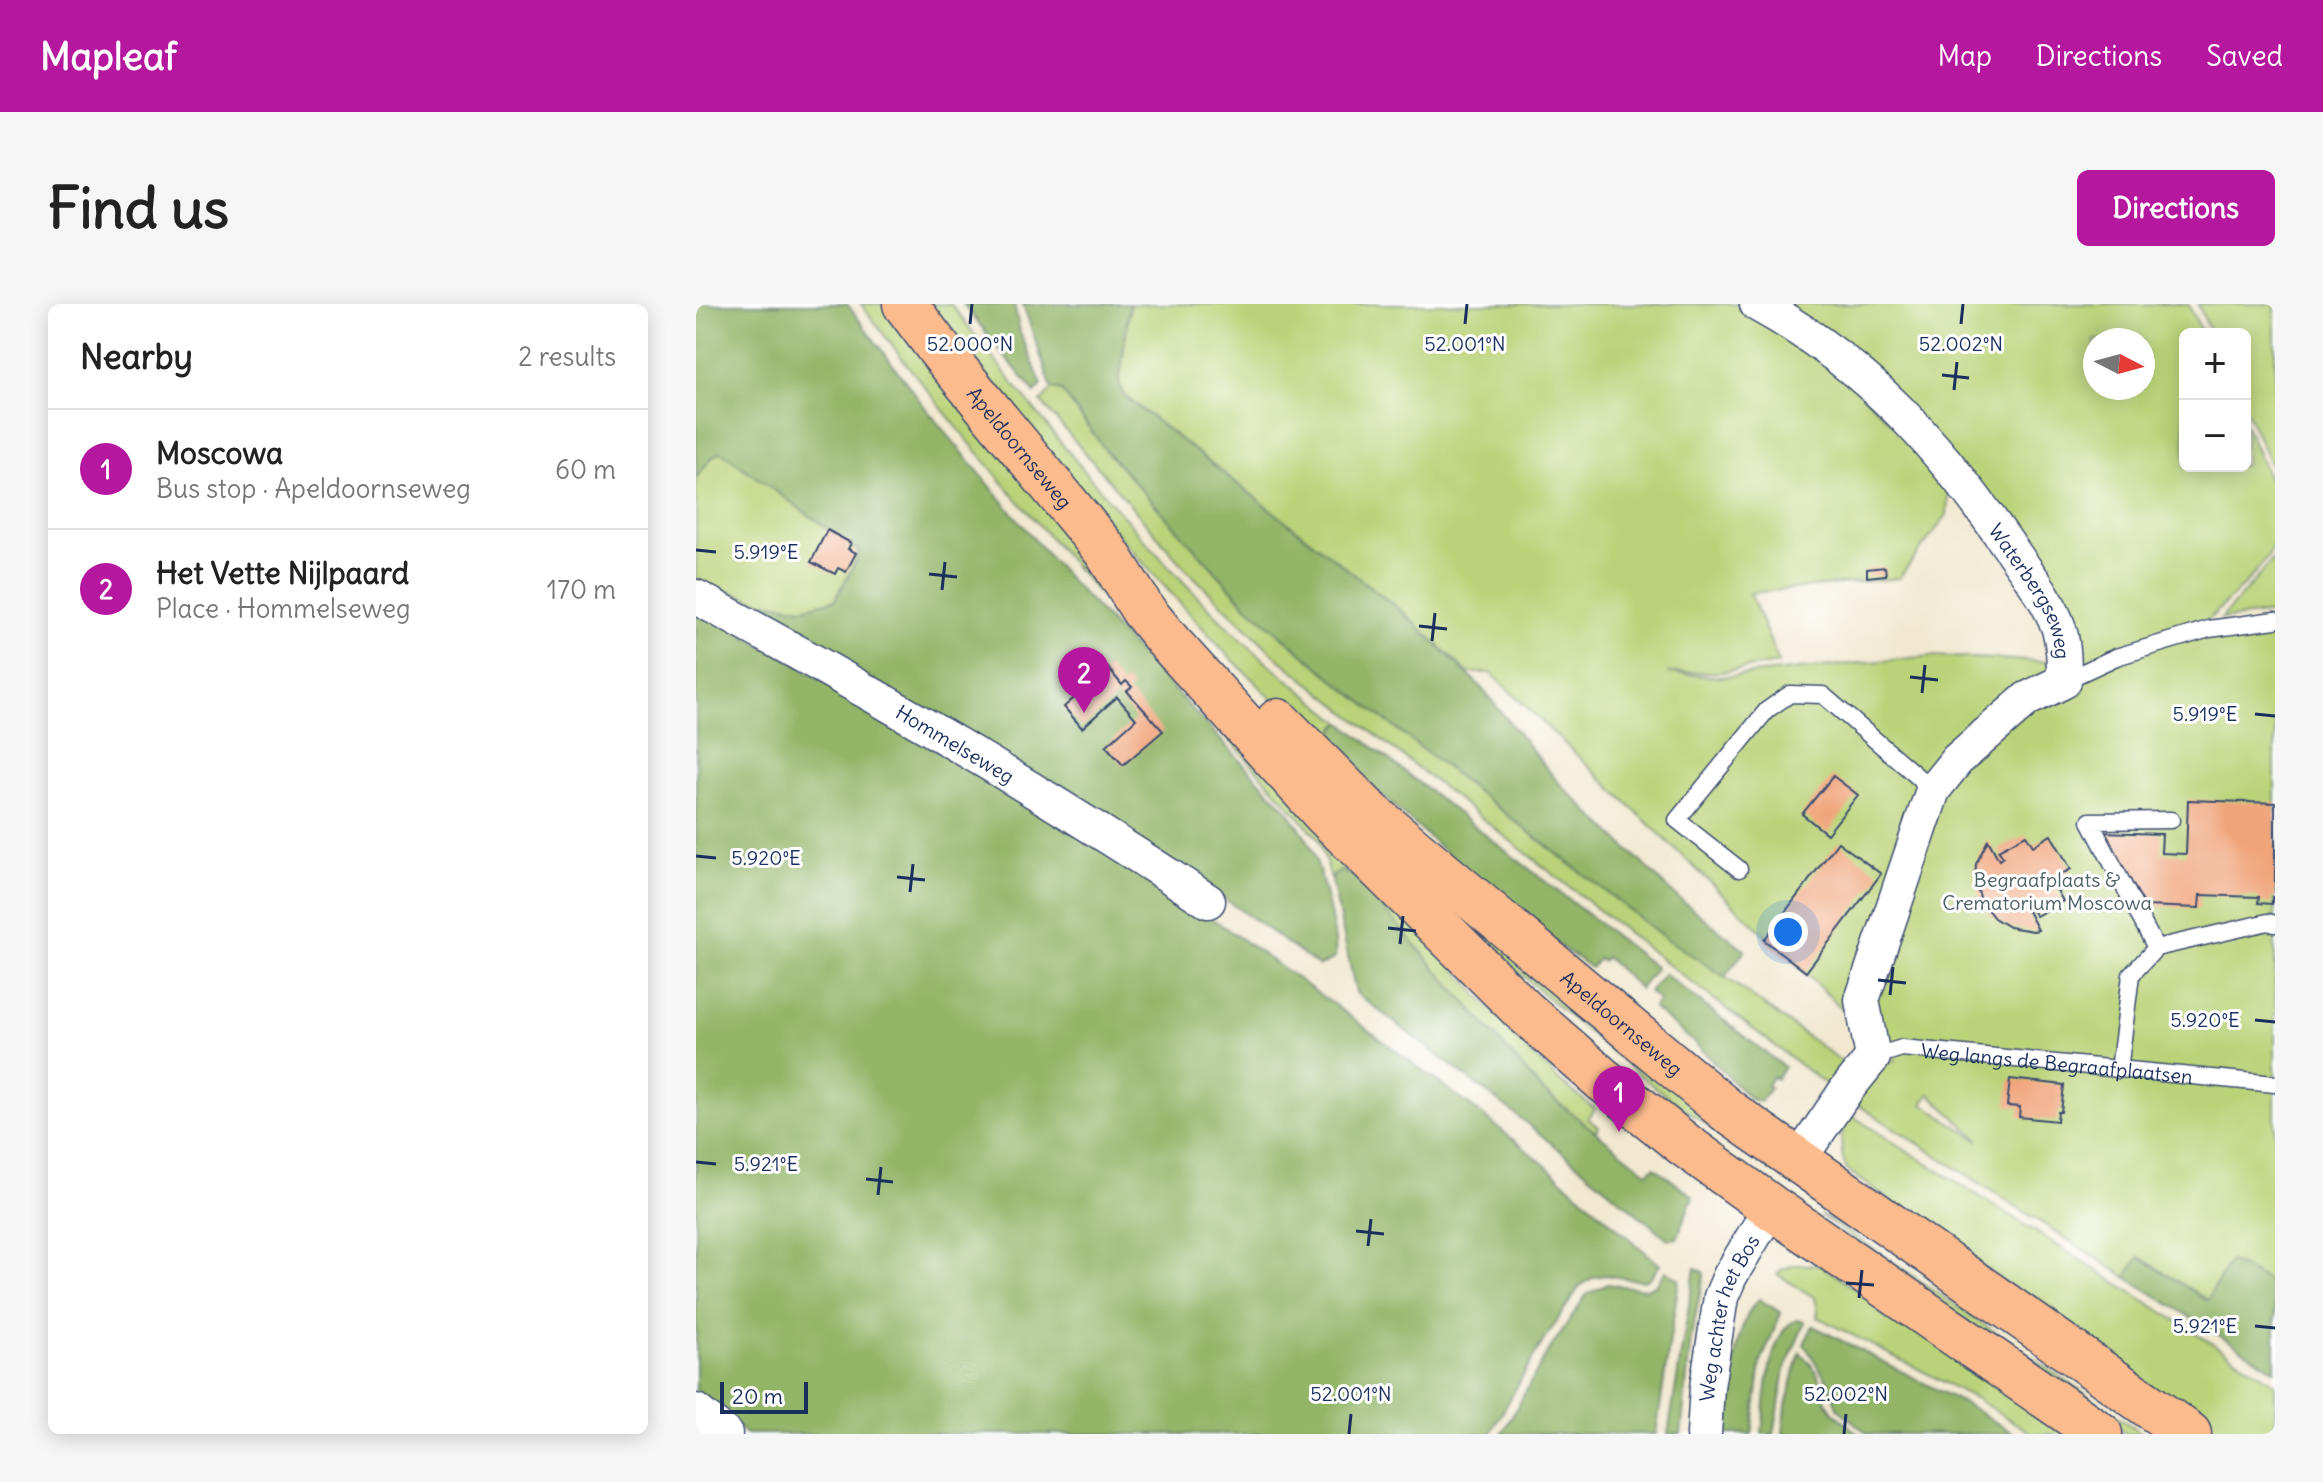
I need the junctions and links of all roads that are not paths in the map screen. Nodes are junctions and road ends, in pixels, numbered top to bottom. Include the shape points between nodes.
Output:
1 (905, 304) edge
2 (1757, 304) edge
3 (1106, 551) junction
4 (696, 597) edge
5 (2275, 620) edge
6 (2064, 681) junction
7 (1933, 790) junction
8 (2171, 820) dead end
9 (1739, 869) dead end
10 (1208, 901) dead end
11 (2275, 924) edge
12 (2156, 948) junction
13 (1873, 1057) junction
14 (2119, 1070) junction
15 (2275, 1084) edge
16 (1798, 1161) junction
17 (1771, 1207) junction
18 (696, 1411) edge
19 (725, 1434) edge
20 (1704, 1434) edge
21 (2100, 1434) edge
22 (2189, 1434) edge

1 - 3 main road, Apeldoornseweg
2 - 6 street, Waterbergseweg via 1820,342 1871,382 1946,463 2045,600 2060,629
3 - 16 main road, Apeldoornseweg via 1161,597 1368,811 1729,1112
3 - 17 main road, Apeldoornseweg via 1168,641 1323,812 1523,1010 1685,1145
4 - 10 street, Hommelseweg via 1024,784
5 - 6 lane via 2209,629 2116,657
6 - 7 street, Waterbergseweg via 2027,699 1957,760
7 - 9 lane via 1823,695 1790,694 1767,710 1677,820
7 - 13 street, Waterbergseweg via 1862,1000
8 - 12 lane via 2090,821
11 - 12 lane
12 - 14 lane via 2131,975
13 - 14 lane, Weg langs de Begraafplaatsen via 1902,1048
13 - 16 street
14 - 15 lane, Weg langs de Begraafplaatsen
16 - 17 main road
16 - 22 main road, Apeldoornseweg
17 - 20 street, Weg achter het Bos via 1721,1297
17 - 21 main road, Apeldoornseweg
18 - 19 street

